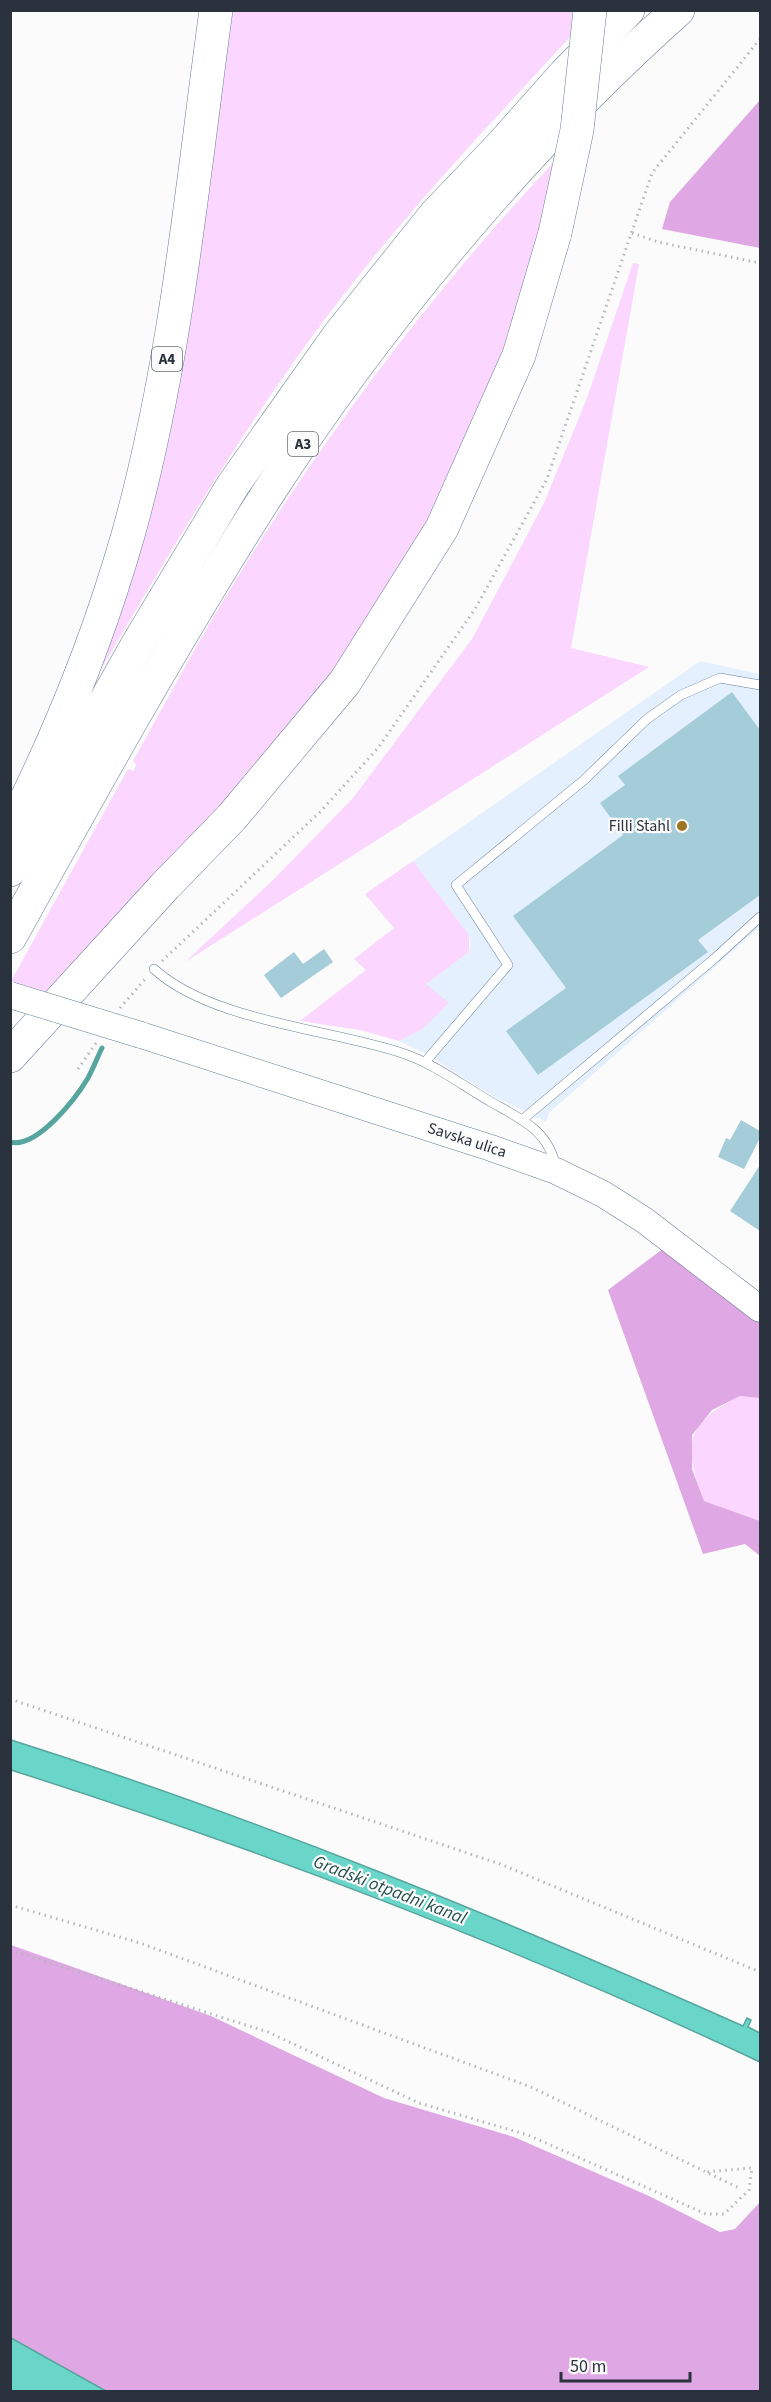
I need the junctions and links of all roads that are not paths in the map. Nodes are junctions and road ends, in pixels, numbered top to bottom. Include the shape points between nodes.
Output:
1 (199, 10) edge
2 (216, 10) edge
3 (590, 10) edge
4 (628, 10) edge
5 (678, 10) edge
6 (193, 182) junction
7 (760, 685) edge
8 (10, 830) edge
9 (10, 870) edge
10 (760, 916) edge
11 (10, 938) edge
12 (154, 969) road end
13 (10, 995) edge
14 (10, 1056) edge
15 (425, 1062) junction
16 (522, 1120) junction
17 (556, 1171) junction
18 (760, 1309) edge

1 - 6 highway via 184,141
2 - 6 highway
3 - 14 highway, bridge via 577,130 555,233 519,355 442,528 345,682 232,817
4 - 9 highway, A3 via 435,215 339,335 234,485 136,647
5 - 11 highway, A3 via 555,130 464,232 367,353 267,496 167,657
6 - 8 highway, A4 via 167,365 128,534 100,624
7 - 15 lane via 720,678 681,695 647,719 584,780 456,885 508,965
10 - 16 lane
12 - 15 lane via 173,986 218,1004
13 - 17 main road, Savska ulica, bridge
15 - 16 lane
16 - 17 lane via 553,1151
17 - 18 main road, Savska ulica via 635,1214

